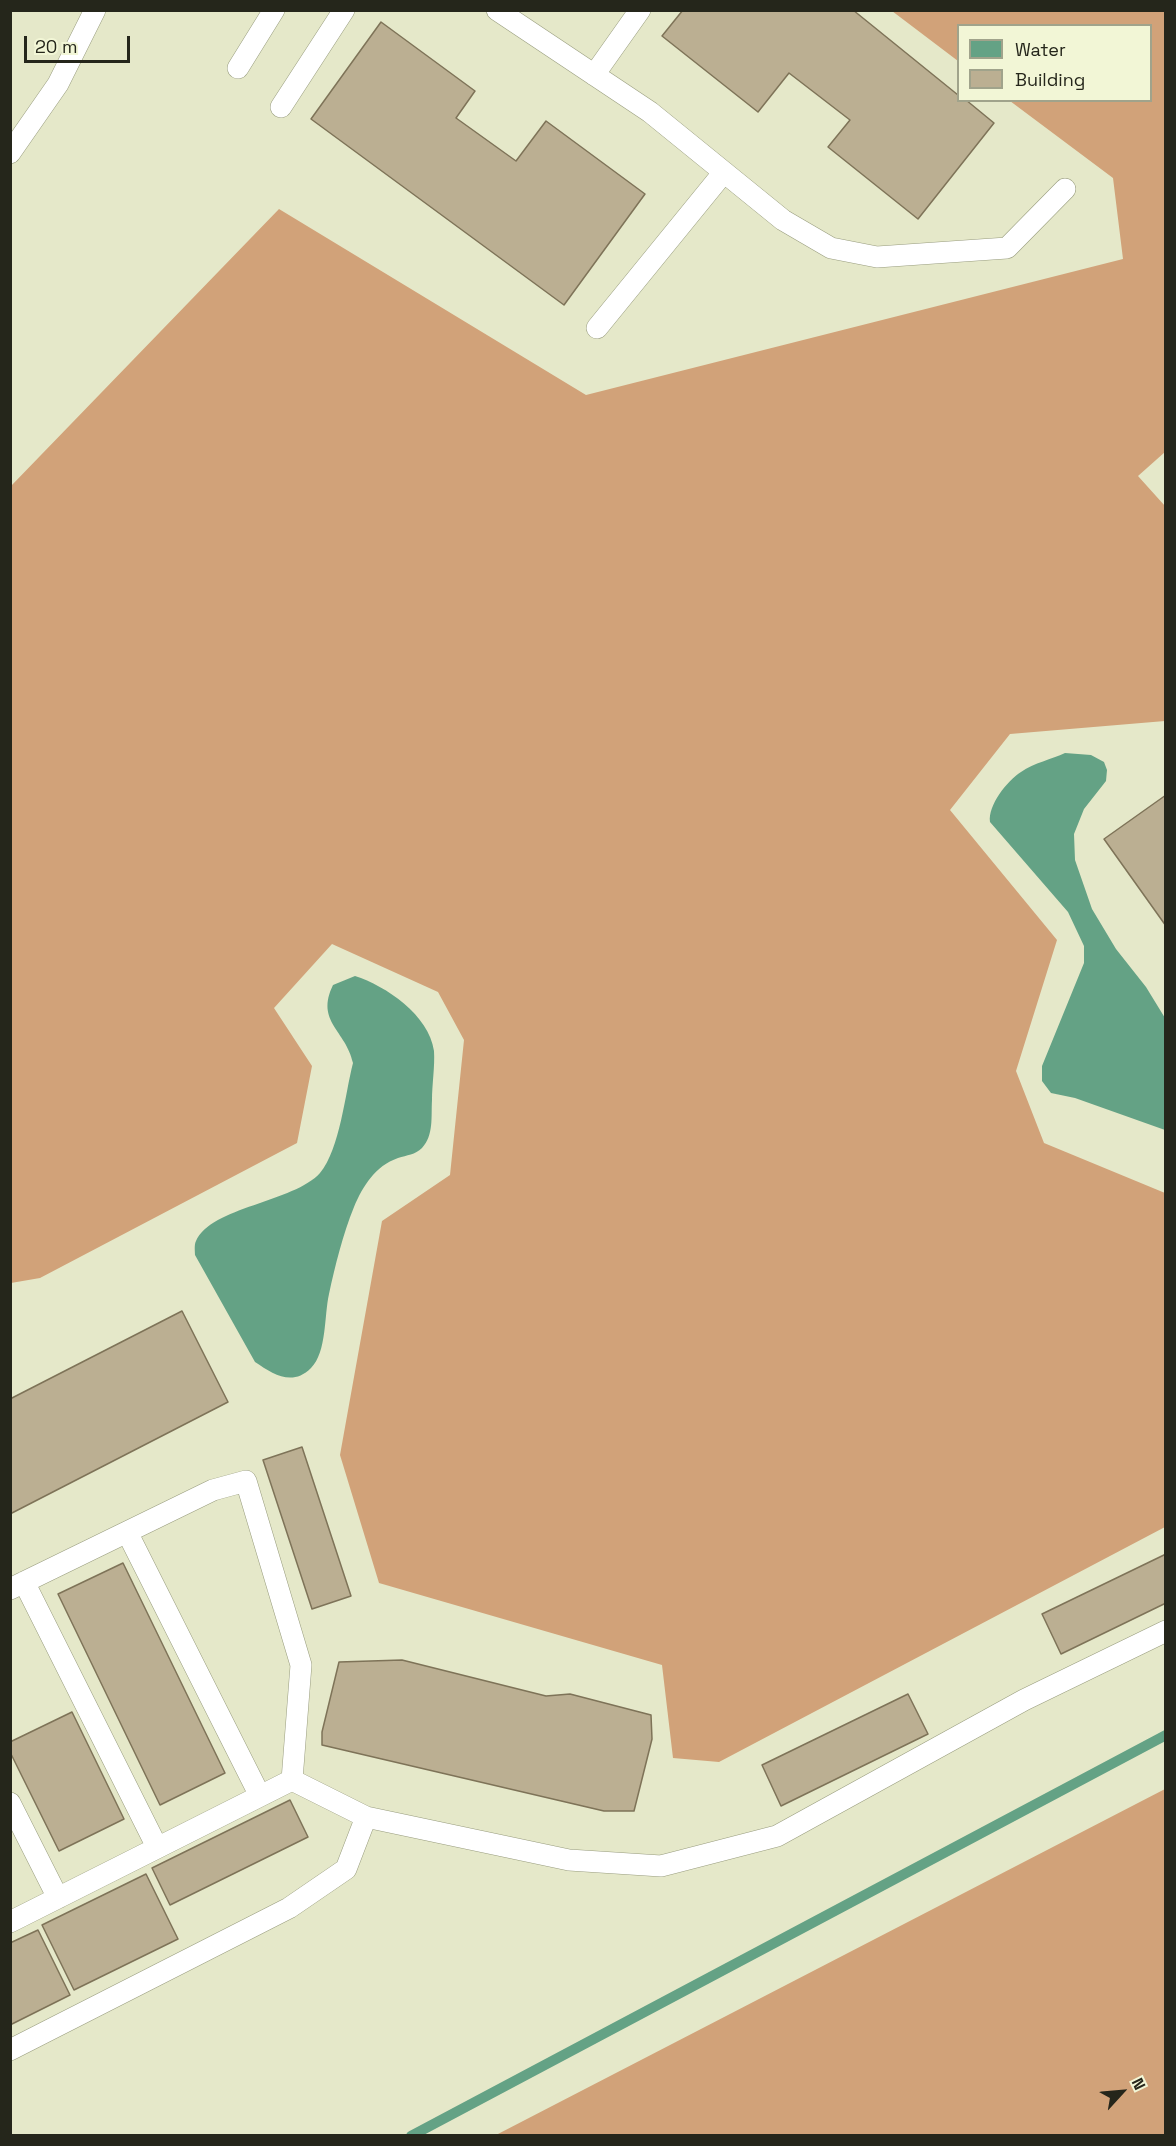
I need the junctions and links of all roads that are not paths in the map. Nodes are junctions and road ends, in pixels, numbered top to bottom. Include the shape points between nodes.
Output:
1 (95, 10) edge
2 (274, 10) edge
3 (497, 10) edge
4 (640, 10) edge
5 (338, 13) edge
6 (238, 68) dead end
7 (594, 75) junction
8 (281, 107) dead end
9 (10, 153) edge
10 (724, 172) junction
11 (1065, 189) dead end
12 (597, 328) dead end
13 (127, 1532) junction
14 (17, 1586) edge
15 (1166, 1631) edge
16 (292, 1780) junction
17 (259, 1794) junction
18 (10, 1803) edge
19 (366, 1816) junction
20 (157, 1847) junction
21 (58, 1898) junction
22 (10, 1922) edge
23 (10, 2050) edge

1 - 9 lane via 58,84
2 - 6 lane
3 - 7 lane
4 - 7 lane
5 - 8 lane
7 - 10 lane via 650,112
10 - 11 lane via 783,220 831,248 877,257 1007,248
10 - 12 lane
13 - 14 lane
13 - 16 lane via 213,1490 246,1481 302,1665
13 - 17 lane
14 - 20 lane
15 - 19 lane via 1024,1700 777,1836 661,1866 568,1860
16 - 17 lane
16 - 19 lane
17 - 20 lane
18 - 21 lane
19 - 23 lane via 346,1869 289,1908
20 - 21 lane
21 - 22 lane

